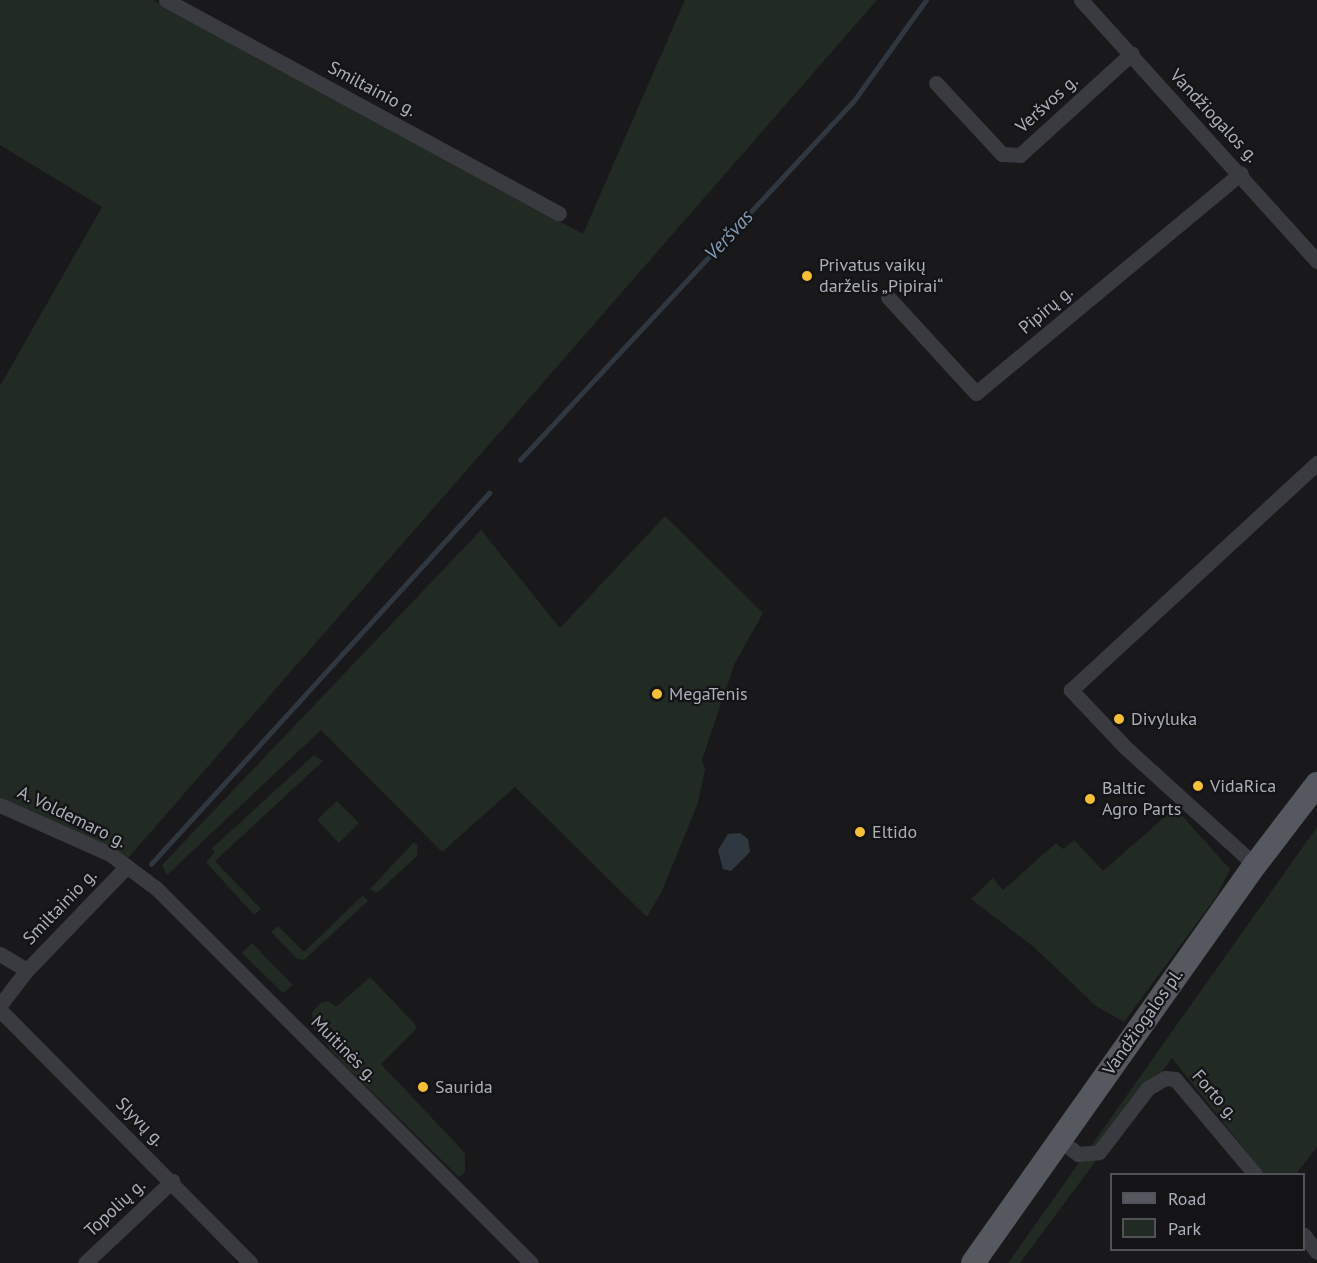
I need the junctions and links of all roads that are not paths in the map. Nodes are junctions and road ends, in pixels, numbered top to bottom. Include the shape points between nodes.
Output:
1 (165, 0) edge
2 (1081, 0) edge
3 (1132, 53) junction
4 (936, 83) dead end
5 (1241, 173) junction
6 (559, 213) dead end
7 (1317, 261) edge
8 (888, 297) dead end
9 (1317, 463) edge
10 (1317, 784) edge
11 (0, 805) edge
12 (1255, 865) junction
13 (127, 866) junction
14 (0, 954) edge
15 (27, 970) junction
16 (0, 1005) edge
17 (0, 1010) edge
18 (1060, 1140) junction
19 (1254, 1173) edge
20 (172, 1181) junction
21 (1305, 1236) edge
22 (1317, 1252) edge
23 (1317, 1258) edge
24 (85, 1263) edge
25 (250, 1263) edge
26 (531, 1263) edge
27 (973, 1263) edge
28 (1312, 1263) edge

1 - 6 street, Smiltainio g.
2 - 3 street, Vandžiogalos g.
3 - 4 street, Veršvos g. via 1020,155 1002,154
3 - 5 street, Vandžiogalos g.
5 - 7 street, Vandžiogalos g.
5 - 8 street, Pipirų g. via 976,393
9 - 12 street via 1071,690 1125,747
10 - 12 main road, Vandžiogalos pl.
11 - 13 street, A. Voldemaro g. via 110,854
12 - 18 main road, Vandžiogalos pl.
13 - 15 street, Smiltainio g.
13 - 26 street, Muitinės g. via 165,895
14 - 15 street
15 - 16 street, Smiltainio g.
17 - 20 street, Slyvų g.
18 - 19 street, Forto g. via 1078,1154 1099,1152 1148,1088 1169,1078 1188,1090
18 - 27 main road, Vandžiogalos pl.
20 - 24 street, Topolių g.
20 - 25 street, Slyvų g.
21 - 22 street
23 - 28 street

